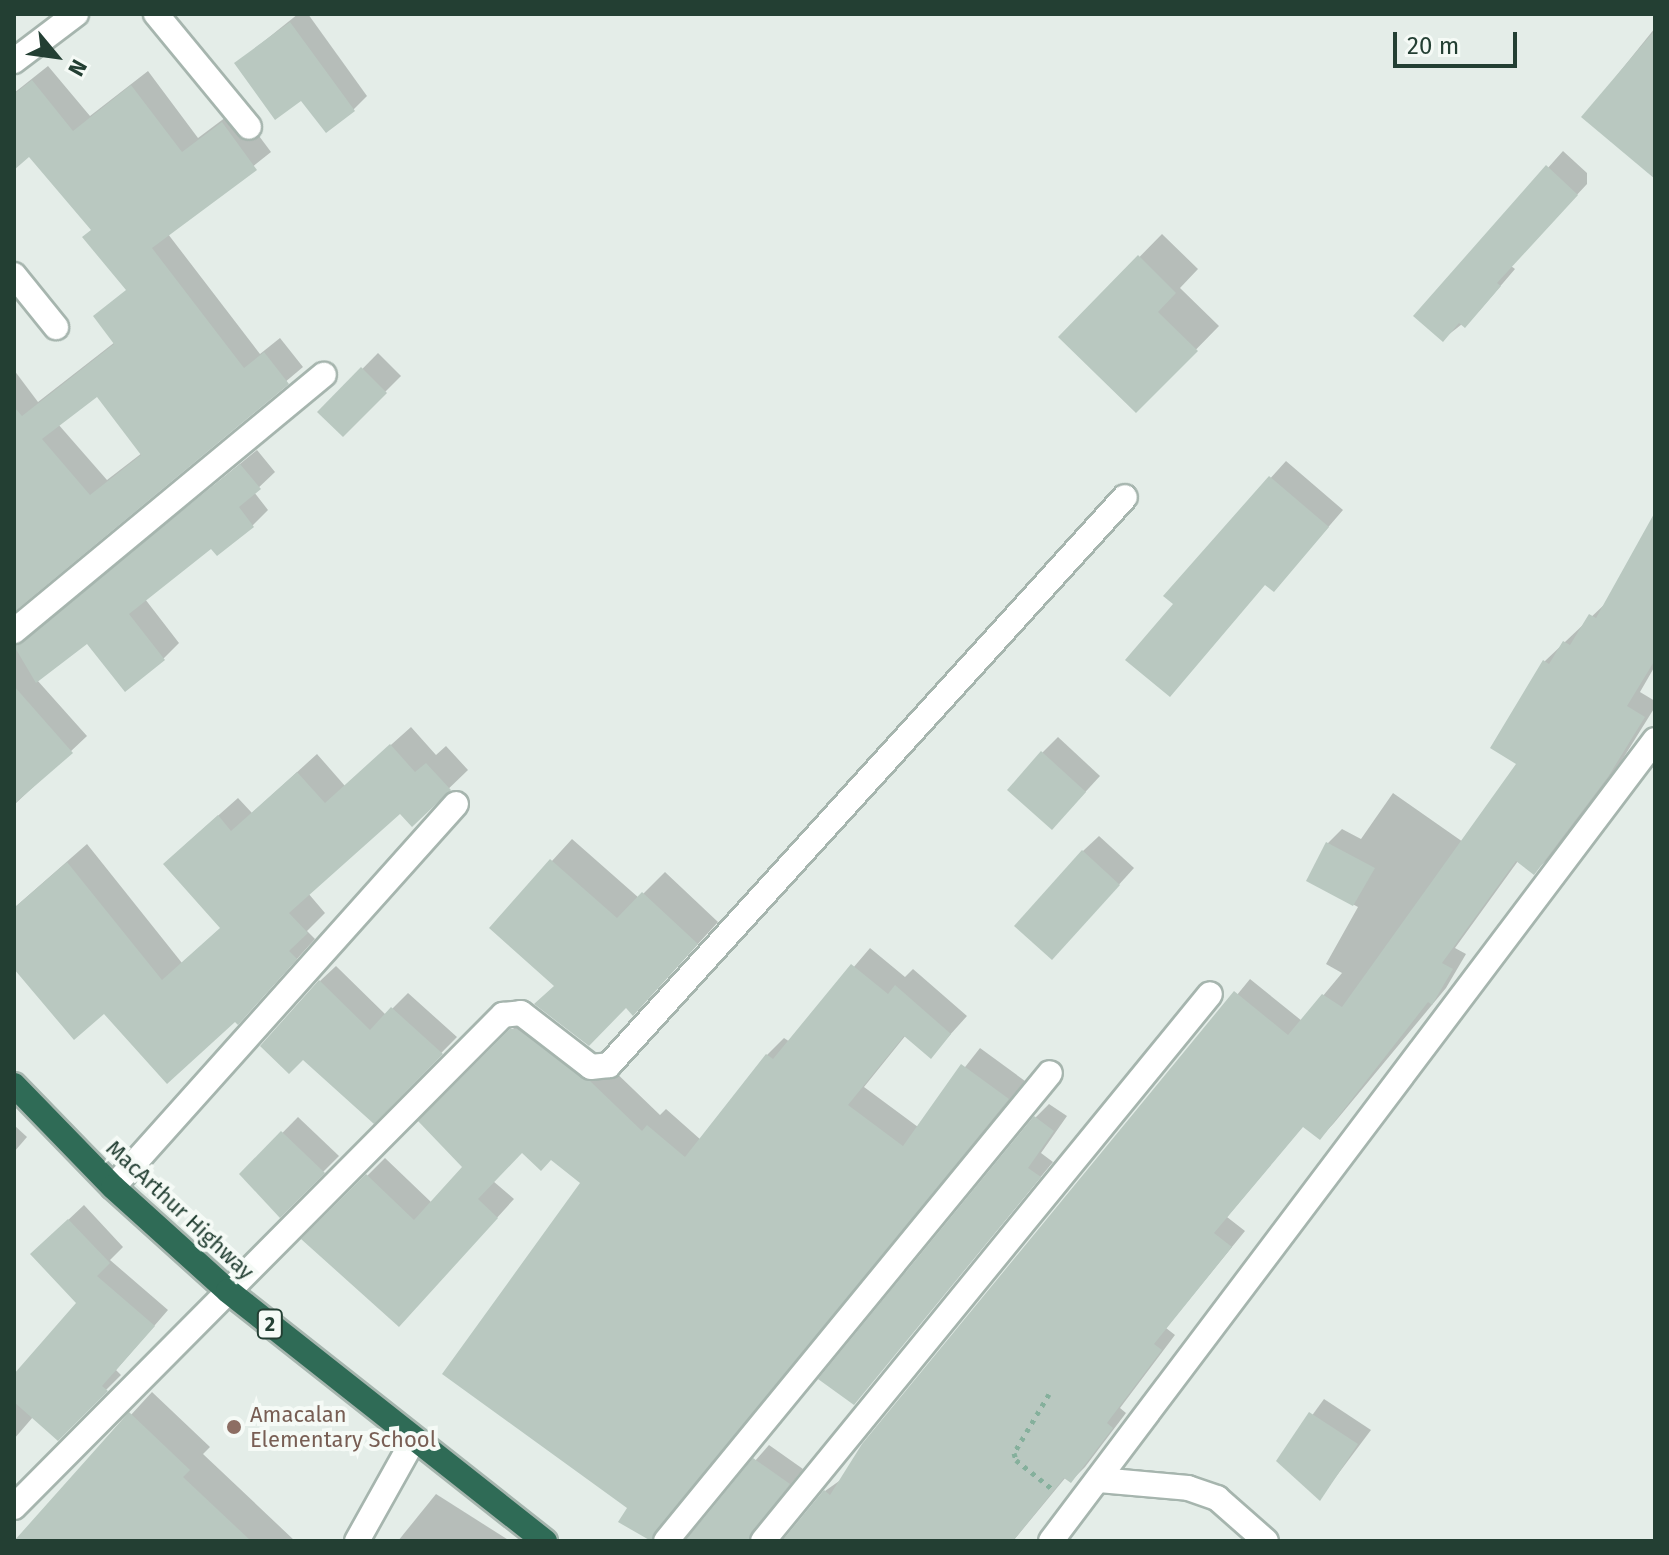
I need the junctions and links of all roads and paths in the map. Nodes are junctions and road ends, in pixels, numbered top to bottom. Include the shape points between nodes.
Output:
1 (76, 14) edge
2 (156, 14) edge
3 (14, 61) edge
4 (249, 127) dead end
5 (14, 275) edge
6 (56, 327) dead end
7 (324, 375) dead end
8 (1125, 497) dead end
9 (14, 631) edge
10 (1655, 740) edge
11 (456, 804) dead end
12 (1210, 994) dead end
13 (1050, 1073) dead end
14 (14, 1085) edge
15 (113, 1187) junction
16 (228, 1291) junction
17 (1049, 1394) dead end
18 (414, 1439) junction
19 (1099, 1480) junction
20 (14, 1507) edge
21 (1077, 1508) junction
22 (357, 1541) edge
23 (545, 1541) edge
24 (666, 1541) edge
25 (763, 1541) edge
26 (1051, 1541) edge
27 (1266, 1541) edge

1 - 3 street
2 - 4 street
5 - 6 street
7 - 9 street
8 - 16 street via 609,1065 591,1067 521,1013 503,1015
10 - 19 street
11 - 15 street
12 - 25 street
13 - 24 street
14 - 15 highway, MacArthur Highway / 2
15 - 16 highway, MacArthur Highway / 2
16 - 18 highway, MacArthur Highway / 2
16 - 20 street
17 - 21 path via 1016,1447 1016,1460
18 - 22 street
18 - 23 highway, MacArthur Highway / 2
19 - 21 street
19 - 27 street via 1188,1488 1217,1498 1244,1516
21 - 26 street

